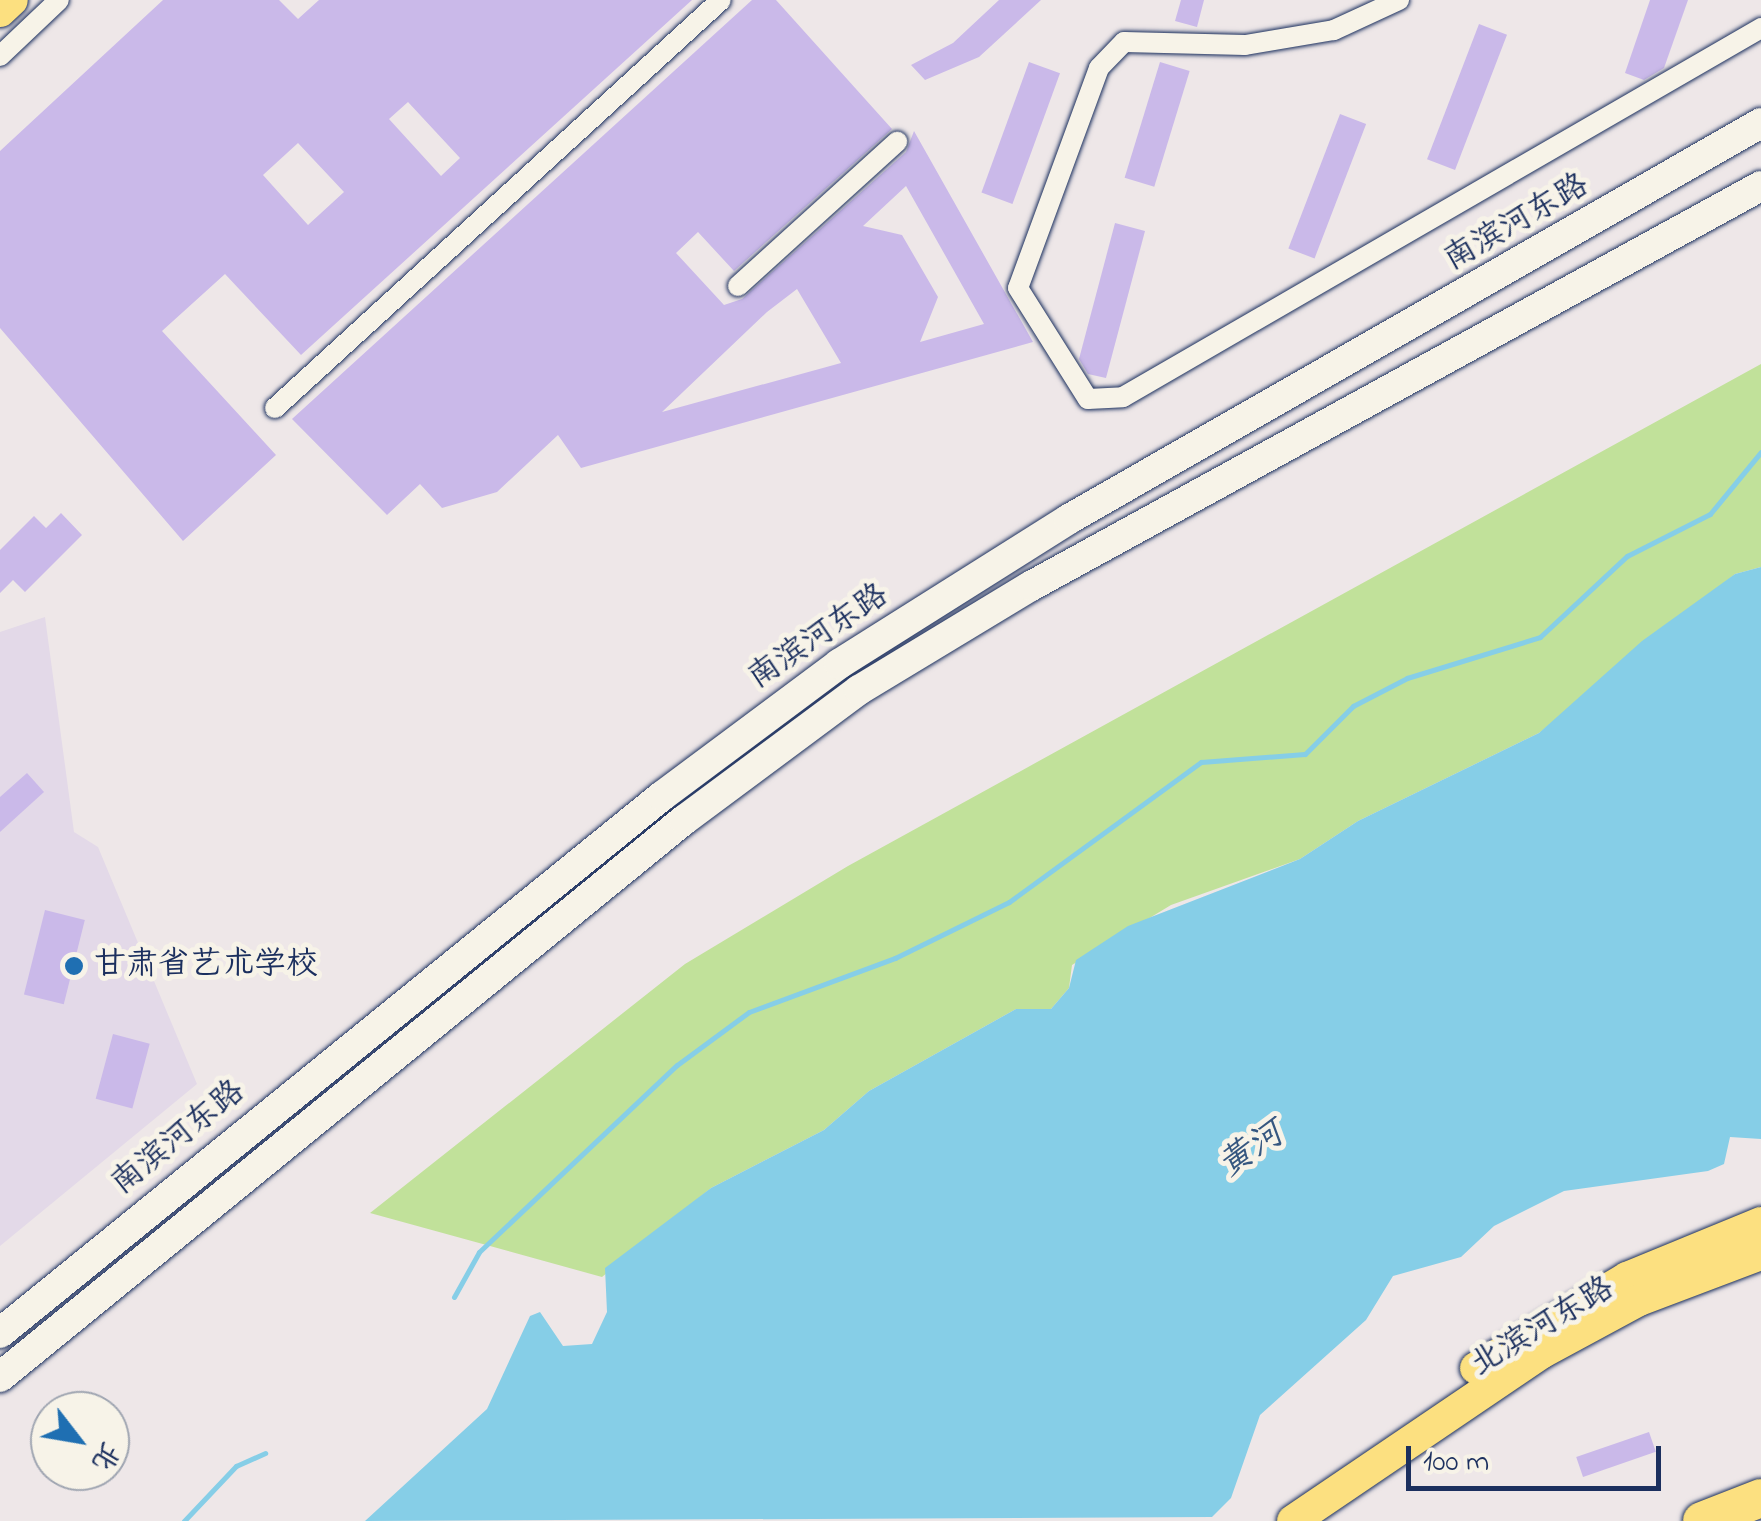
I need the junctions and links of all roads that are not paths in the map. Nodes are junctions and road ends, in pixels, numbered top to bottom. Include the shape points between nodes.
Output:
1 (12, 0) edge
2 (59, 0) edge
3 (721, 0) edge
4 (1399, 0) edge
5 (0, 11) edge
6 (1761, 28) edge
7 (0, 56) edge
8 (1761, 123) edge
9 (896, 142) dead end
10 (1761, 165) edge
11 (1761, 186) edge
12 (738, 286) dead end
13 (275, 408) dead end
14 (1276, 456) junction
15 (1149, 477) junction
16 (1169, 513) junction
17 (146, 1210) junction
18 (1761, 1224) edge
19 (162, 1244) junction
20 (1761, 1254) edge
21 (0, 1333) edge
22 (0, 1376) edge
23 (1353, 1476) junction
24 (1761, 1498) edge
25 (1292, 1521) edge
26 (1702, 1521) edge

1 - 5 main road
2 - 7 street
3 - 13 street
4 - 6 street via 1334,30 1244,45 1124,42 1099,68 1018,288 1088,399 1123,397
8 - 15 main road, 南滨河东路
9 - 12 street
10 - 14 main road via 1329,412
11 - 14 main road, 南滨河东路
14 - 16 main road, 南滨河东路
15 - 16 main road
15 - 17 main road, 南滨河东路 via 778,706
16 - 19 main road, 南滨河东路 via 974,618 799,732
17 - 19 main road
17 - 21 main road, 南滨河东路
18 - 23 main road, 北滨河东路 via 1627,1278 1524,1336 1436,1394
19 - 22 main road, 南滨河东路
20 - 23 main road, 北滨河东路 via 1639,1300 1541,1353
23 - 25 main road, 北滨河东路
24 - 26 highway

